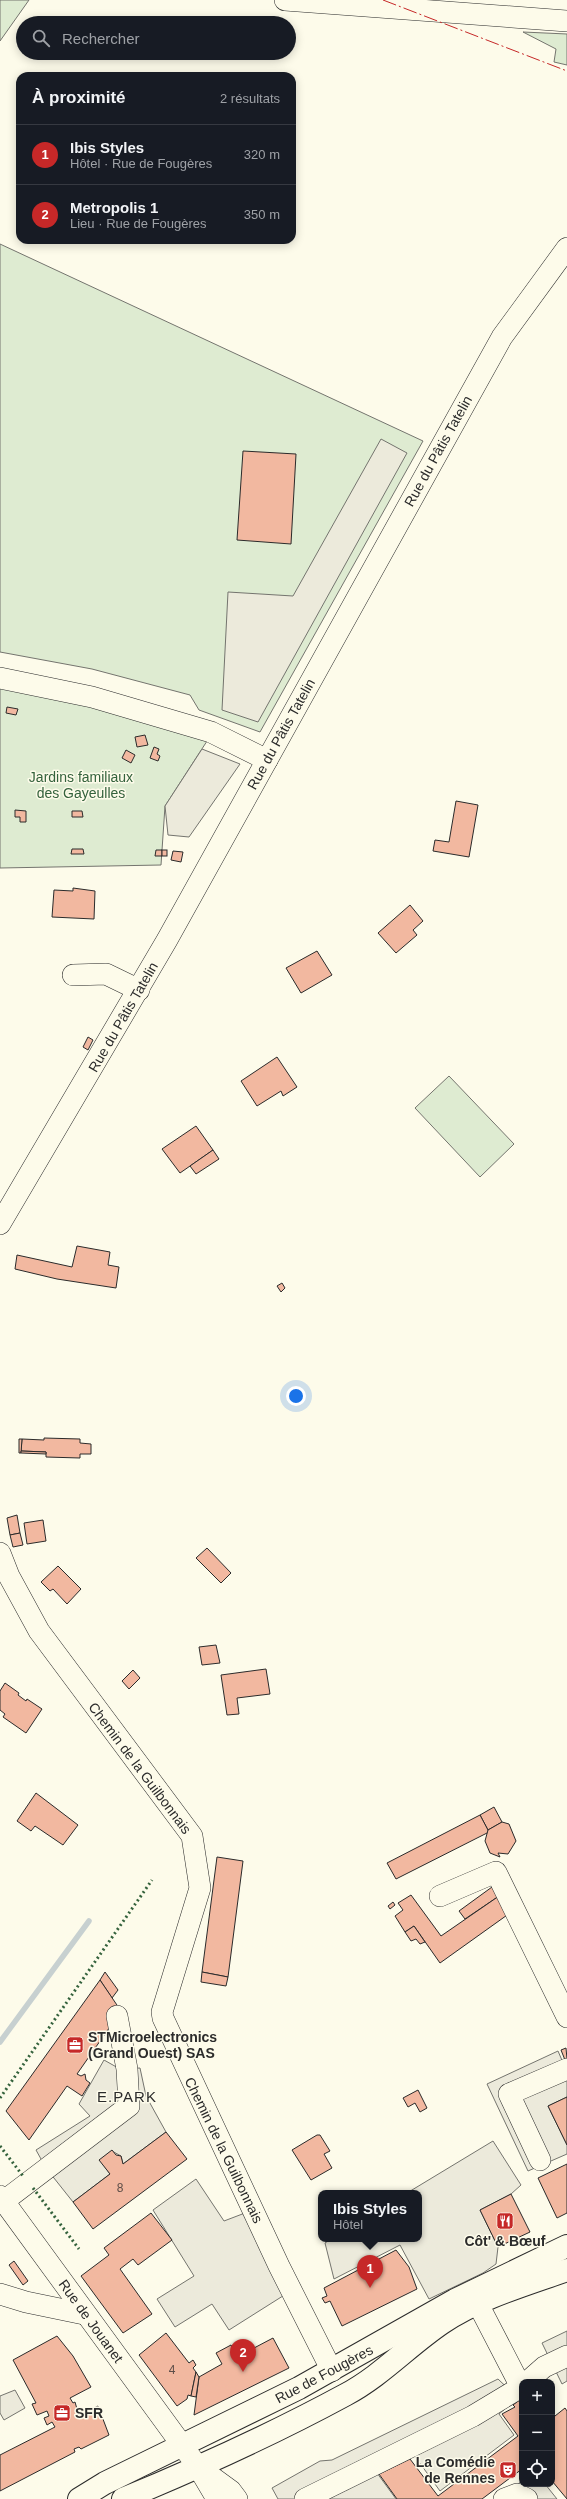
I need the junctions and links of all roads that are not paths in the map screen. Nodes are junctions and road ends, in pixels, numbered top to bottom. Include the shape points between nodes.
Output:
1 (285, 0) edge
2 (567, 21) edge
3 (567, 248) edge
4 (0, 678) edge
5 (267, 760) junction
6 (73, 975) dead end
7 (139, 990) junction
8 (0, 1224) edge
9 (0, 1553) edge
10 (440, 1896) dead end
11 (117, 2016) dead end
12 (567, 2017) edge
13 (567, 2069) edge
14 (540, 2160) dead end
15 (2, 2199) edge
16 (567, 2246) edge
17 (567, 2270) edge
18 (0, 2294) edge
19 (478, 2304) junction
20 (84, 2314) junction
21 (567, 2356) edge
22 (332, 2371) junction
23 (520, 2379) edge
24 (530, 2379) edge
25 (519, 2387) edge
26 (181, 2446) junction
27 (198, 2467) junction
28 (79, 2499) edge
29 (123, 2499) edge
30 (217, 2499) edge
31 (237, 2499) edge
32 (305, 2499) edge
33 (504, 2499) edge
34 (527, 2499) edge

1 - 2 street
3 - 5 street, Rue du Pâtis Tatelin via 502,337
4 - 5 street via 92,697 211,732
5 - 7 street, Rue du Pâtis Tatelin
6 - 7 street via 106,974
7 - 8 street, Rue du Pâtis Tatelin
9 - 22 street, Chemin de la Guilbonnais via 9,1576 39,1631 192,1836 200,1888 162,2012 163,2018 269,2245
10 - 12 street via 496,1872
11 - 15 street via 127,2069 129,2106
13 - 14 street via 509,2094
15 - 20 street, Rue de Jouanet
16 - 22 main road, Rue de Fougères via 455,2300
17 - 19 main road
18 - 20 street
19 - 23 street
19 - 27 main road via 442,2323 384,2370 346,2395
20 - 26 street, Rue de Jouanet
21 - 24 street via 544,2367
22 - 26 main road, Rue de Fougères
25 - 32 street via 473,2416
26 - 27 street, Rue de Jouanet
26 - 28 main road, Rue de Fougères via 105,2483
27 - 29 main road
27 - 30 street
27 - 31 street via 231,2491
33 - 34 street via 518,2494

